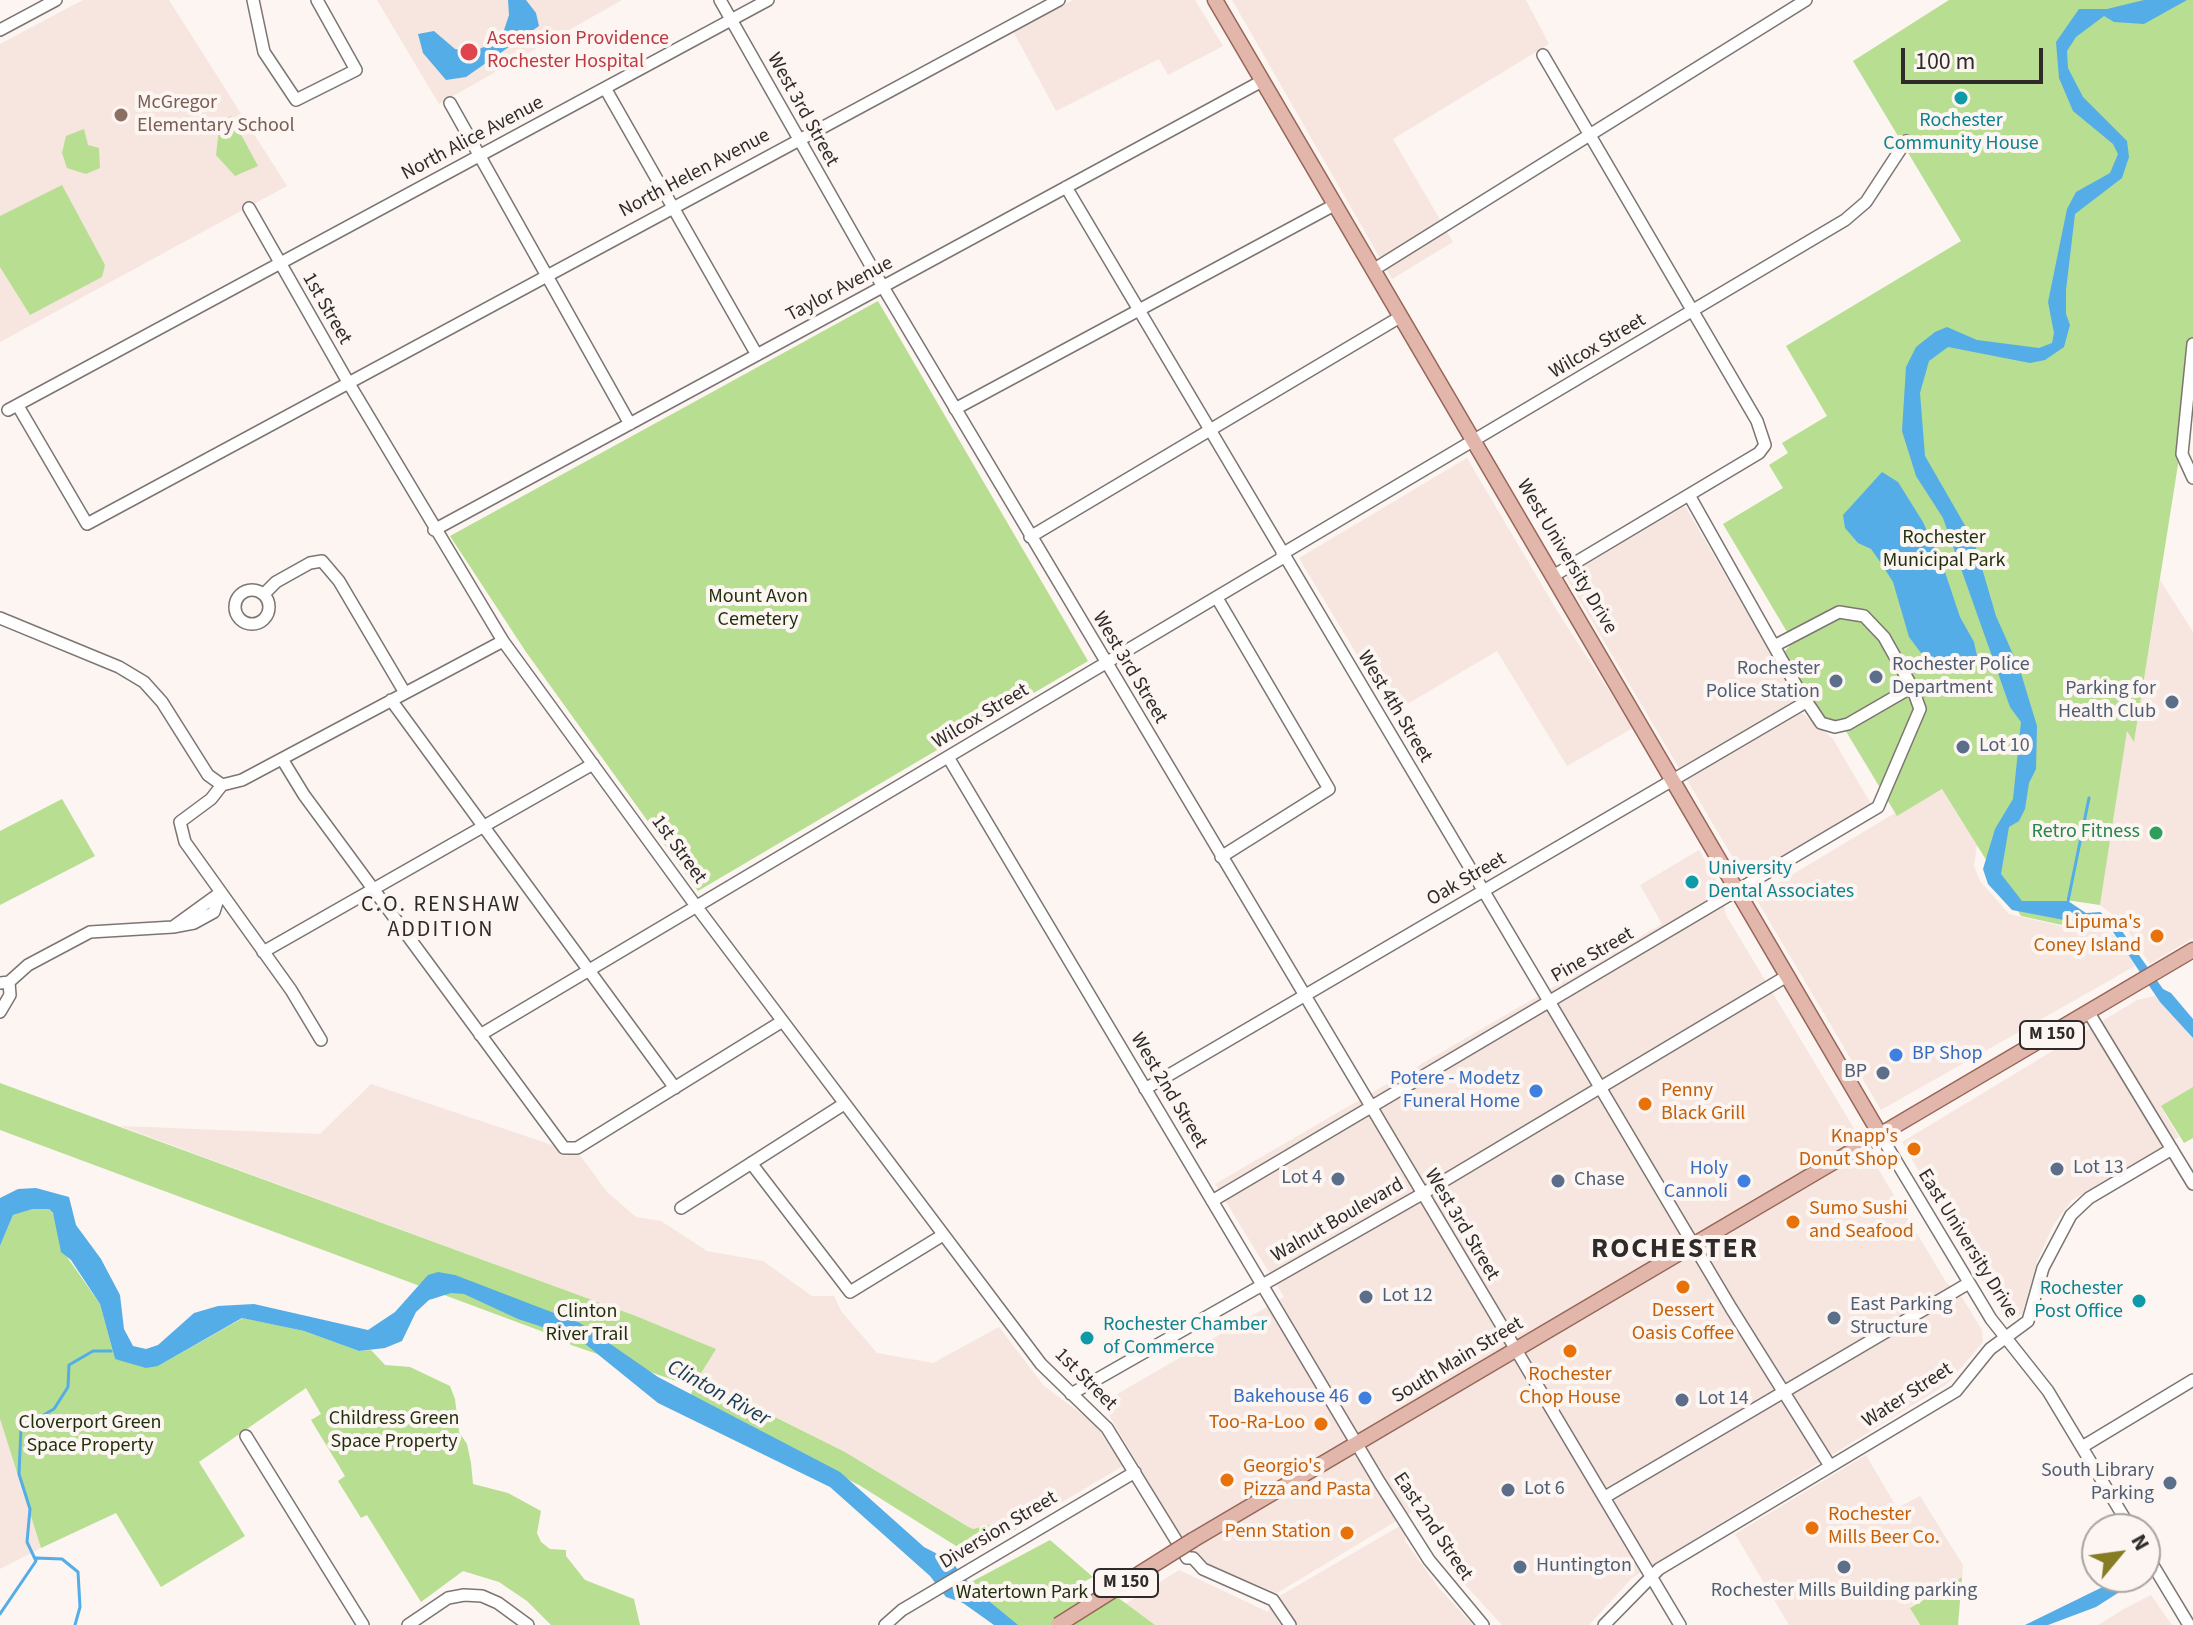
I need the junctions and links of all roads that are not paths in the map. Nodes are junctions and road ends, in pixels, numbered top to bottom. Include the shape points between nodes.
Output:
1 (56, 0) edge
2 (253, 0) edge
3 (317, 0) edge
4 (720, 0) edge
5 (768, 0) edge
6 (1059, 0) edge
7 (1215, 0) edge
8 (1806, 0) edge
9 (731, 20) junction
10 (0, 30) edge
11 (1543, 55) dead end
12 (1262, 81) junction
13 (605, 88) junction
14 (450, 103) dead end
15 (1587, 135) junction
16 (798, 140) junction
17 (1906, 141) dead end
18 (478, 157) junction
19 (1066, 187) junction
20 (1336, 204) junction
21 (672, 207) junction
22 (249, 208) dead end
23 (279, 264) junction
24 (1373, 270) junction
25 (545, 276) junction
26 (883, 287) junction
27 (1138, 311) junction
28 (1692, 312) junction
29 (1400, 317) junction
30 (2193, 344) edge
31 (757, 355) junction
32 (348, 382) junction
33 (955, 409) junction
34 (630, 424) junction
35 (1209, 431) junction
36 (1473, 441) junction
37 (2193, 478) edge
38 (1689, 495) junction
39 (87, 524) joint
40 (434, 530) junction
41 (1030, 537) junction
42 (1283, 555) junction
43 (1553, 576) junction
44 (264, 594) dead end
45 (1217, 598) junction
46 (0, 618) edge
47 (503, 641) junction
48 (1774, 646) junction
49 (1106, 664) junction
50 (1912, 687) junction
51 (405, 693) junction
52 (391, 700) junction
53 (1806, 702) junction
54 (948, 757) junction
55 (282, 759) junction
56 (593, 764) junction
57 (1674, 779) junction
58 (222, 785) junction
59 (482, 828) junction
60 (1221, 857) junction
61 (373, 889) junction
62 (1483, 891) junction
63 (1738, 891) junction
64 (220, 893) junction
65 (696, 906) junction
66 (2193, 950) edge
67 (263, 952) junction
68 (589, 971) junction
69 (1787, 976) junction
70 (4, 982) edge
71 (1304, 997) junction
72 (1550, 1002) junction
73 (0, 1012) edge
74 (2089, 1013) junction
75 (781, 1022) junction
76 (480, 1035) junction
77 (321, 1040) dead end
78 (1601, 1086) junction
79 (675, 1088) junction
80 (1145, 1089) junction
81 (844, 1104) junction
82 (1371, 1108) junction
83 (1881, 1136) junction
84 (2172, 1149) junction
85 (751, 1163) junction
86 (2193, 1184) edge
87 (1422, 1194) junction
88 (1212, 1201) junction
89 (681, 1208) dead end
90 (943, 1235) junction
91 (1694, 1245) junction
92 (1969, 1283) junction
93 (1263, 1286) junction
94 (2006, 1338) junction
95 (1515, 1350) junction
96 (2193, 1380) edge
97 (1784, 1391) junction
98 (1071, 1394) junction
99 (246, 1436) dead end
100 (1356, 1444) junction
101 (2082, 1447) junction
102 (1830, 1466) junction
103 (1135, 1472) junction
104 (1605, 1497) junction
105 (2121, 1513) edge
106 (1650, 1575) junction
107 (2161, 1578) edge
108 (363, 1625) edge
109 (408, 1625) edge
110 (528, 1625) edge
111 (885, 1625) edge
112 (1058, 1625) edge
113 (1290, 1625) edge
114 (1483, 1625) edge
115 (1604, 1625) edge
116 (1680, 1625) edge
117 (2189, 1625) edge

1 - 10 street
2 - 3 street via 264,52 296,100 356,70
4 - 9 street, West 3rd Street
5 - 9 street, North Alice Avenue
6 - 16 street, North Helen Avenue
7 - 12 main road, West University Drive
8 - 15 street
9 - 13 street, North Alice Avenue
9 - 16 street, West 3rd Street
11 - 15 street
12 - 19 street, Taylor Avenue
12 - 20 main road, West University Drive
13 - 18 street, North Alice Avenue
13 - 21 street
14 - 18 street
15 - 24 street
15 - 28 street
16 - 21 street, North Helen Avenue
16 - 26 street, West 3rd Street
17 - 28 street, Wilcox Street via 1854,214
18 - 23 street, North Alice Avenue
18 - 25 street
19 - 26 street, Taylor Avenue
19 - 27 street, West 4th Street
20 - 24 main road, West University Drive
20 - 27 street
21 - 25 street, North Helen Avenue
21 - 31 street
22 - 23 street, 1st Street
23 - 32 street, 1st Street
23 - 39 street, North Alice Avenue via 13,408
24 - 29 main road, West University Drive
25 - 32 street, North Helen Avenue
25 - 34 street
26 - 31 street, Taylor Avenue
26 - 33 street, West 3rd Street
27 - 33 street
27 - 35 street, West 4th Street
28 - 36 street, Wilcox Street
28 - 38 street via 1757,421 1765,445
29 - 35 street
29 - 36 main road, West University Drive
30 - 37 street via 2182,454
31 - 34 street, Taylor Avenue
32 - 39 street, North Helen Avenue
32 - 40 street, 1st Street
33 - 41 street, West 3rd Street
34 - 40 street, Taylor Avenue
35 - 41 street
35 - 42 street, West 4th Street
36 - 42 street, Wilcox Street
36 - 43 main road, West University Drive
38 - 43 street
38 - 48 street
40 - 47 street, 1st Street
41 - 49 street, West 3rd Street
42 - 45 street, Wilcox Street
42 - 62 street, West 4th Street
43 - 57 main road, West University Drive
44 - 51 street via 276,582 322,561
45 - 49 street, Wilcox Street
45 - 60 street via 1329,789
46 - 58 street via 144,682 208,775
47 - 51 street
47 - 56 street, 1st Street
48 - 50 street via 1827,616 1853,612 1875,625
48 - 53 street
49 - 54 street, Wilcox Street
49 - 60 street, West 3rd Street
50 - 53 street via 1841,727 1821,723
50 - 63 street, Pine Street via 1920,714 1878,807
51 - 52 street
52 - 55 street
52 - 59 street
53 - 57 street, Oak Street
54 - 65 street, Wilcox Street
54 - 80 street, West 2nd Street
55 - 58 street
55 - 61 street
56 - 59 street
56 - 65 street, 1st Street
57 - 62 street, Oak Street
57 - 63 main road, West University Drive
58 - 64 street via 179,827
59 - 61 street
59 - 68 street
60 - 71 street, West 3rd Street
61 - 67 street
61 - 76 street
62 - 71 street, Oak Street
62 - 72 street, West 4th Street
63 - 69 main road, West University Drive
63 - 72 street, Pine Street
64 - 67 street
64 - 70 street via 173,927 90,932
65 - 68 street, Wilcox Street
65 - 75 street, 1st Street
66 - 74 main road, M 150
67 - 77 street
68 - 76 street, Wilcox Street
68 - 79 street
69 - 78 street, Walnut Boulevard
69 - 83 main road, West University Drive
70 - 73 street via 10,995
71 - 80 street, Oak Street
71 - 82 street, West 3rd Street
72 - 78 street, West 4th Street
72 - 82 street, Pine Street
74 - 83 main road, M 150
74 - 84 street
75 - 79 street
75 - 81 street, 1st Street
76 - 79 street via 559,1143 570,1149
78 - 87 street, Walnut Boulevard
78 - 91 street, West 4th Street
80 - 88 street, West 2nd Street
81 - 85 street
81 - 90 street, 1st Street
82 - 87 street, West 3rd Street
82 - 88 street, Pine Street
83 - 91 main road, South Main Street / M 150
83 - 92 street, East University Drive
84 - 86 street
84 - 94 street, Water Street via 2089,1198 2071,1215 2043,1268 2032,1315
85 - 89 street
85 - 90 street via 850,1292
87 - 93 street, Walnut Boulevard
87 - 95 street, West 3rd Street
88 - 93 street, West 2nd Street
90 - 98 street, 1st Street via 1041,1364
91 - 95 main road, South Main Street / M 150
91 - 97 street, West 4th Street
92 - 94 street, East University Drive
92 - 97 street
93 - 98 street, Walnut Boulevard
93 - 100 street, West 2nd Street
94 - 101 street, East University Drive via 2048,1391
94 - 102 street, Water Street via 1990,1349 1956,1391
95 - 100 main road, South Main Street / M 150
95 - 104 street, West 3rd Street
96 - 101 street
97 - 102 street, West 4th Street
97 - 104 street
98 - 103 street, 1st Street via 1107,1428
99 - 108 street
100 - 112 main road, South Main Street / M 150, bridge
100 - 114 street, East 2nd Street via 1429,1560
101 - 105 street, East University Drive
102 - 106 street, Water Street
103 - 111 street, Diversion Street
103 - 113 street, 1st Street via 1187,1558 1273,1600
104 - 106 street, West 3rd Street
106 - 115 street, Water Street
106 - 116 street, West 3rd Street
107 - 117 street
109 - 110 street via 448,1598 482,1596

